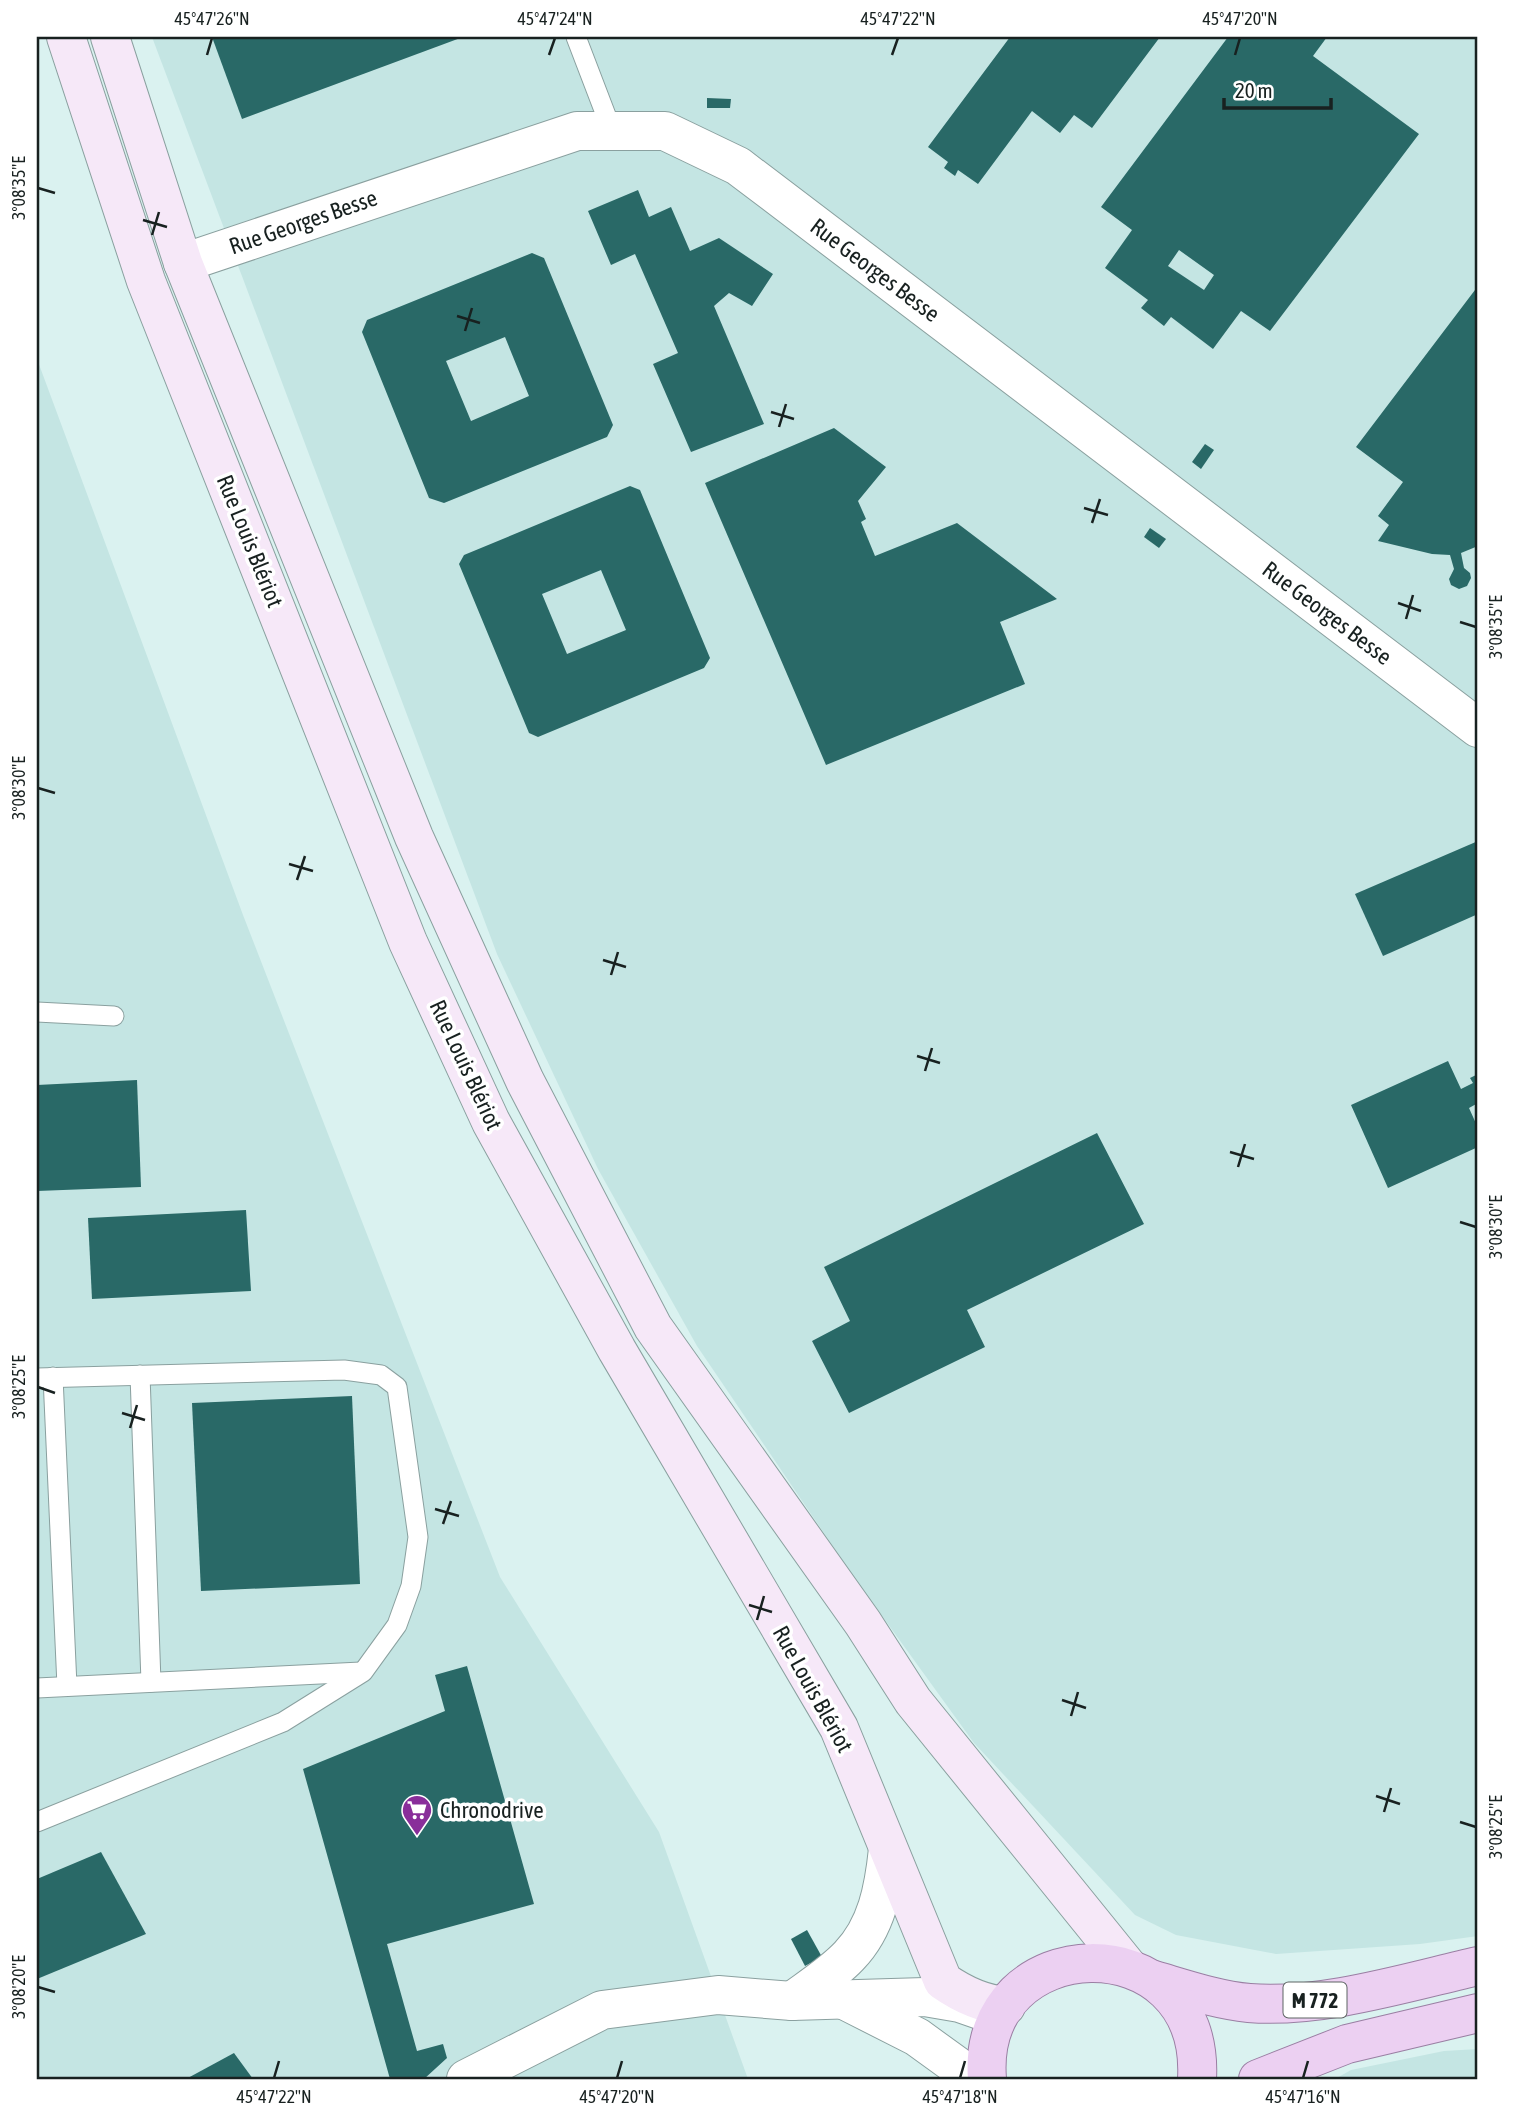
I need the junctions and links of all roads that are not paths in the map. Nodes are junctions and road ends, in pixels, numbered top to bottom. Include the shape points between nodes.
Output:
1 (46, 37) edge
2 (66, 37) edge
3 (110, 37) edge
4 (576, 37) edge
5 (612, 131) junction
6 (100, 143) junction
7 (183, 263) junction
8 (1478, 728) edge
9 (37, 1012) edge
10 (114, 1016) dead end
11 (141, 1375) junction
12 (45, 1378) edge
13 (363, 1672) junction
14 (151, 1682) junction
15 (68, 1686) junction
16 (37, 1688) edge
17 (37, 1822) edge
18 (888, 1849) junction
19 (1478, 1966) edge
20 (1140, 1974) junction
21 (841, 1999) junction
22 (792, 2001) junction
23 (1004, 2010) junction
24 (1478, 2013) edge
25 (1478, 2024) edge
26 (1403, 2032) junction
27 (1347, 2044) junction
28 (474, 2077) edge
29 (975, 2079) edge
30 (988, 2079) edge
31 (1197, 2079) edge
32 (1258, 2079) edge
33 (1306, 2079) edge

1 - 6 main road
2 - 6 main road, Rue Louis Blériot
3 - 7 main road, Rue Louis Blériot
4 - 5 lane
5 - 7 street, Rue Georges Besse via 577,131
5 - 8 street, Rue Georges Besse via 665,131 738,166
6 - 18 main road, Rue Louis Blériot via 146,281 408,942 491,1122 617,1350 839,1728
7 - 20 main road, Rue Louis Blériot via 414,836 525,1081 653,1327 914,1702
9 - 10 lane
11 - 12 lane
11 - 13 lane via 344,1370 381,1376 397,1387 418,1537 411,1586 397,1625
11 - 14 lane
12 - 15 lane
13 - 14 lane
13 - 17 lane via 283,1722
14 - 15 lane
15 - 16 lane
18 - 22 street via 877,1913 863,1940 848,1958
18 - 23 main road, Rue Louis Blériot via 943,1981
19 - 20 main road, M 772 via 1373,1991 1293,2003 1203,1995
20 - 23 main road via 1102,1962 1075,1963 1048,1971 1025,1986
20 - 31 main road via 1170,1995 1185,2015 1194,2038
21 - 22 street
21 - 23 street via 925,1997
21 - 29 street via 916,2037
22 - 28 street via 718,1995 602,2010
23 - 30 main road via 988,2051
24 - 26 main road, M 772
25 - 26 street
26 - 27 main road, M 772
27 - 32 main road, M 772
27 - 33 main road

